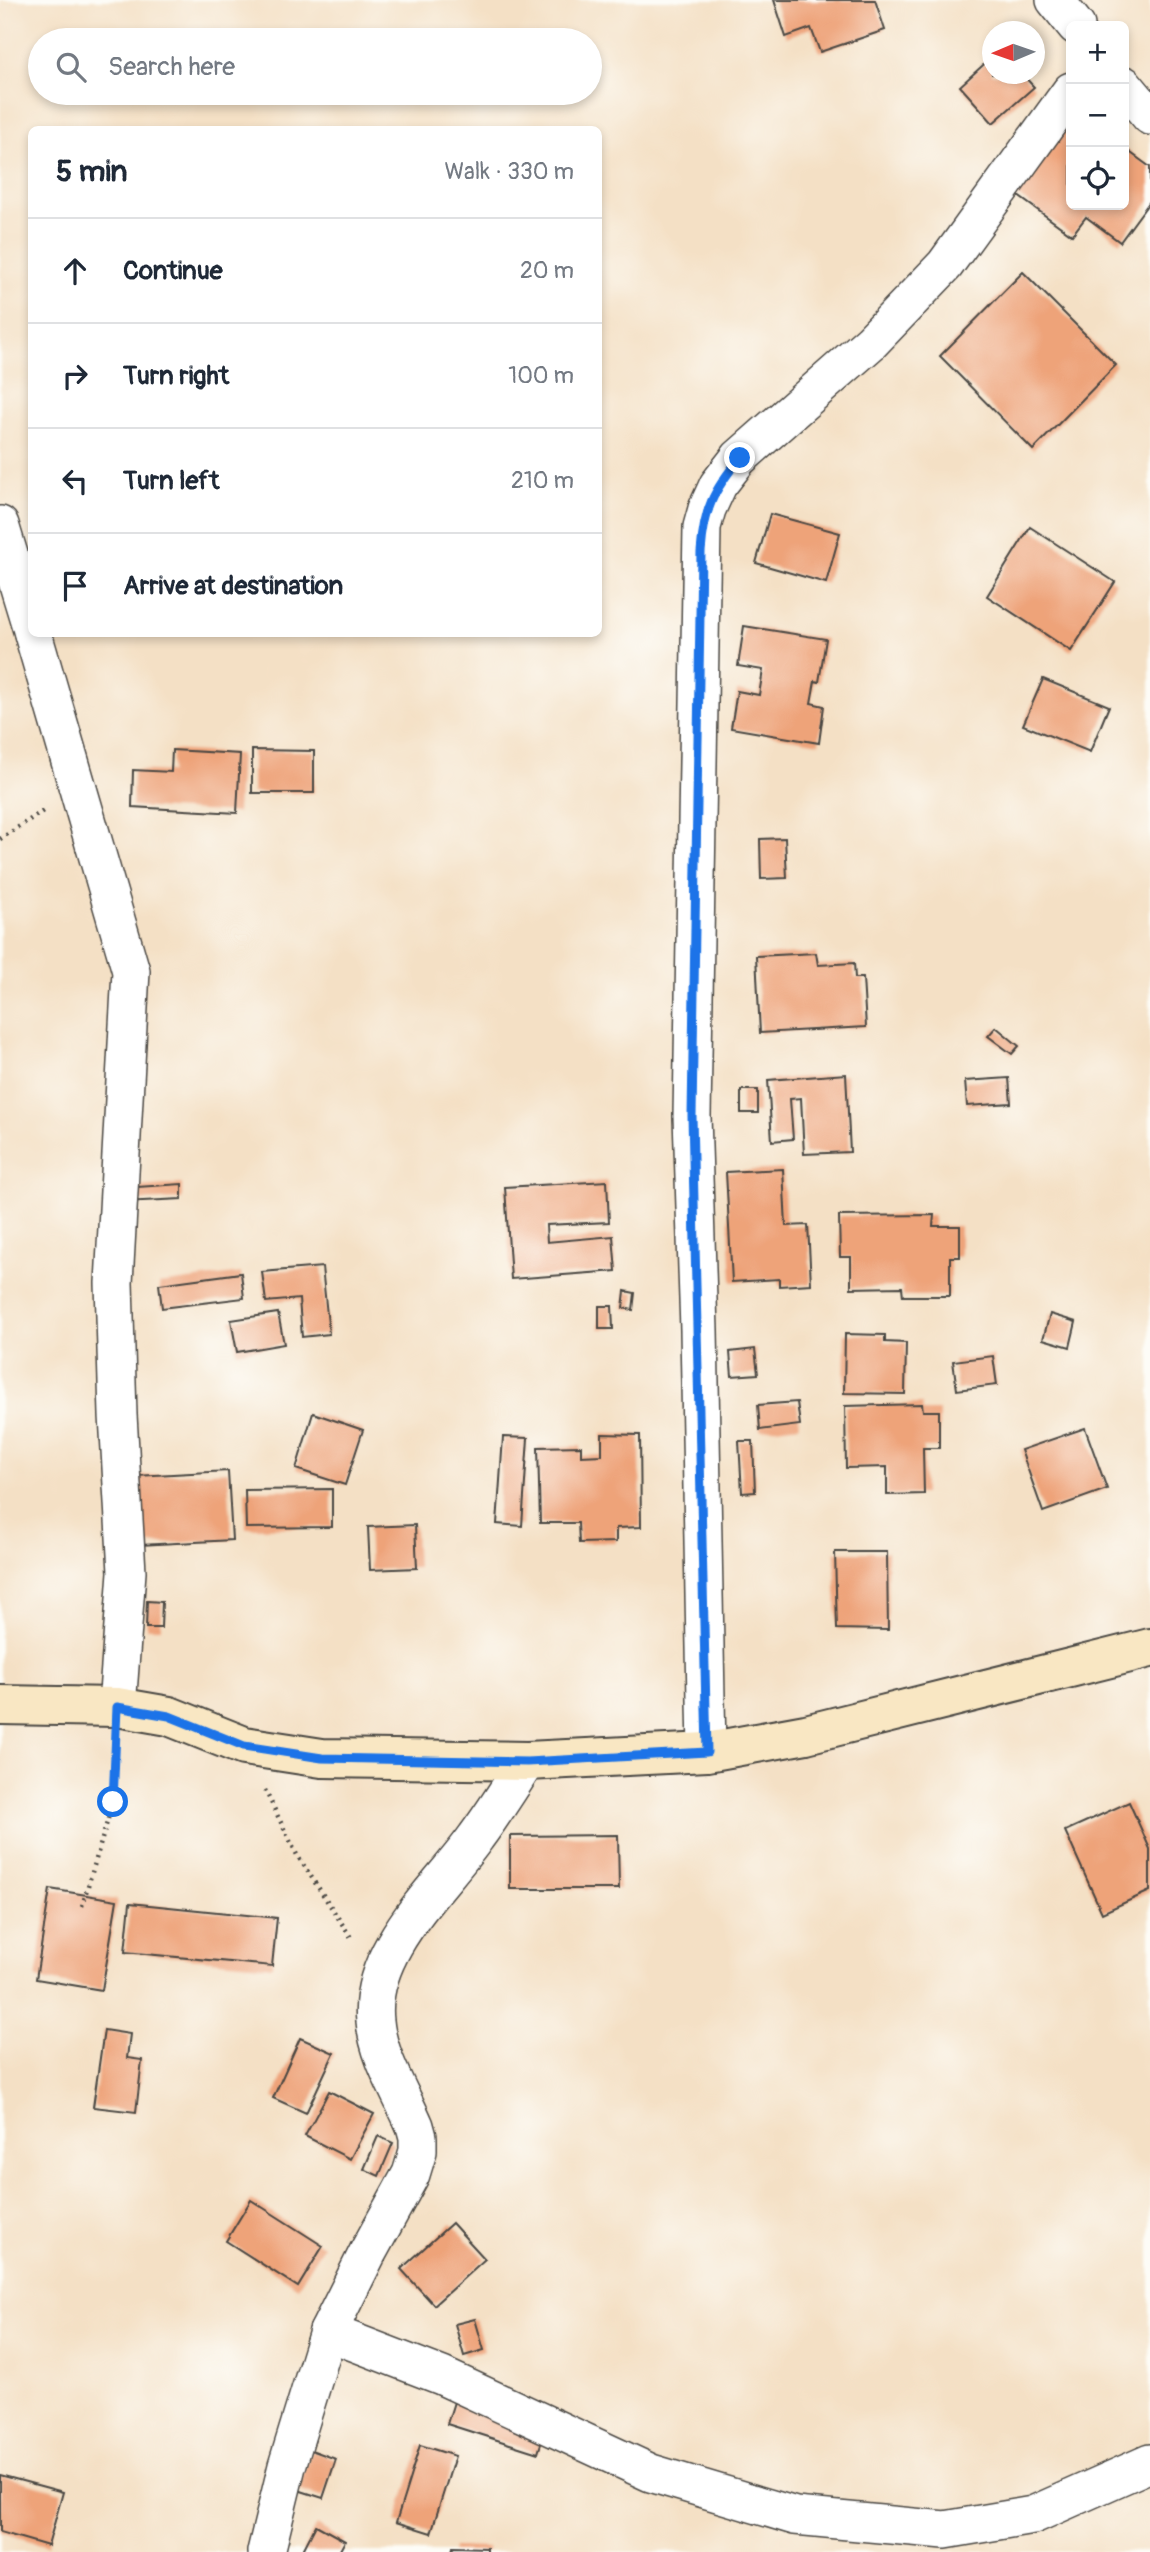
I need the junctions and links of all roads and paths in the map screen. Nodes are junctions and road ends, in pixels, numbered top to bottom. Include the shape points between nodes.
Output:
1 (1055, 0) edge
2 (1072, 21) edge
3 (1129, 91) edge
4 (1066, 98) edge
5 (1150, 116) edge
6 (0, 525) edge
7 (28, 619) edge
8 (33, 637) edge
9 (79, 789) junction
10 (0, 839) edge
11 (1150, 1648) edge
12 (0, 1705) edge
13 (117, 1707) junction
14 (244, 1746) junction
15 (707, 1752) junction
16 (527, 1762) junction
17 (82, 1906) dead end
18 (382, 1970) junction
19 (328, 2332) junction
20 (1150, 2463) edge
21 (265, 2552) edge

1 - 2 street
3 - 5 street
4 - 15 street via 945,265 871,342 740,458 718,485 702,527 692,1116
6 - 7 street
8 - 9 street
9 - 10 path
9 - 13 street via 131,971 114,1283 127,1572
11 - 15 street via 806,1734
12 - 13 street
13 - 14 street via 169,1716
13 - 17 path via 113,1802
14 - 16 street via 322,1758
14 - 18 path via 297,1856 353,1941
15 - 16 street
16 - 18 street via 476,1838 414,1914
18 - 19 street via 374,2022 415,2126 418,2151 411,2174
19 - 20 street via 442,2376 651,2473 795,2516 945,2529 1032,2515
19 - 21 street

